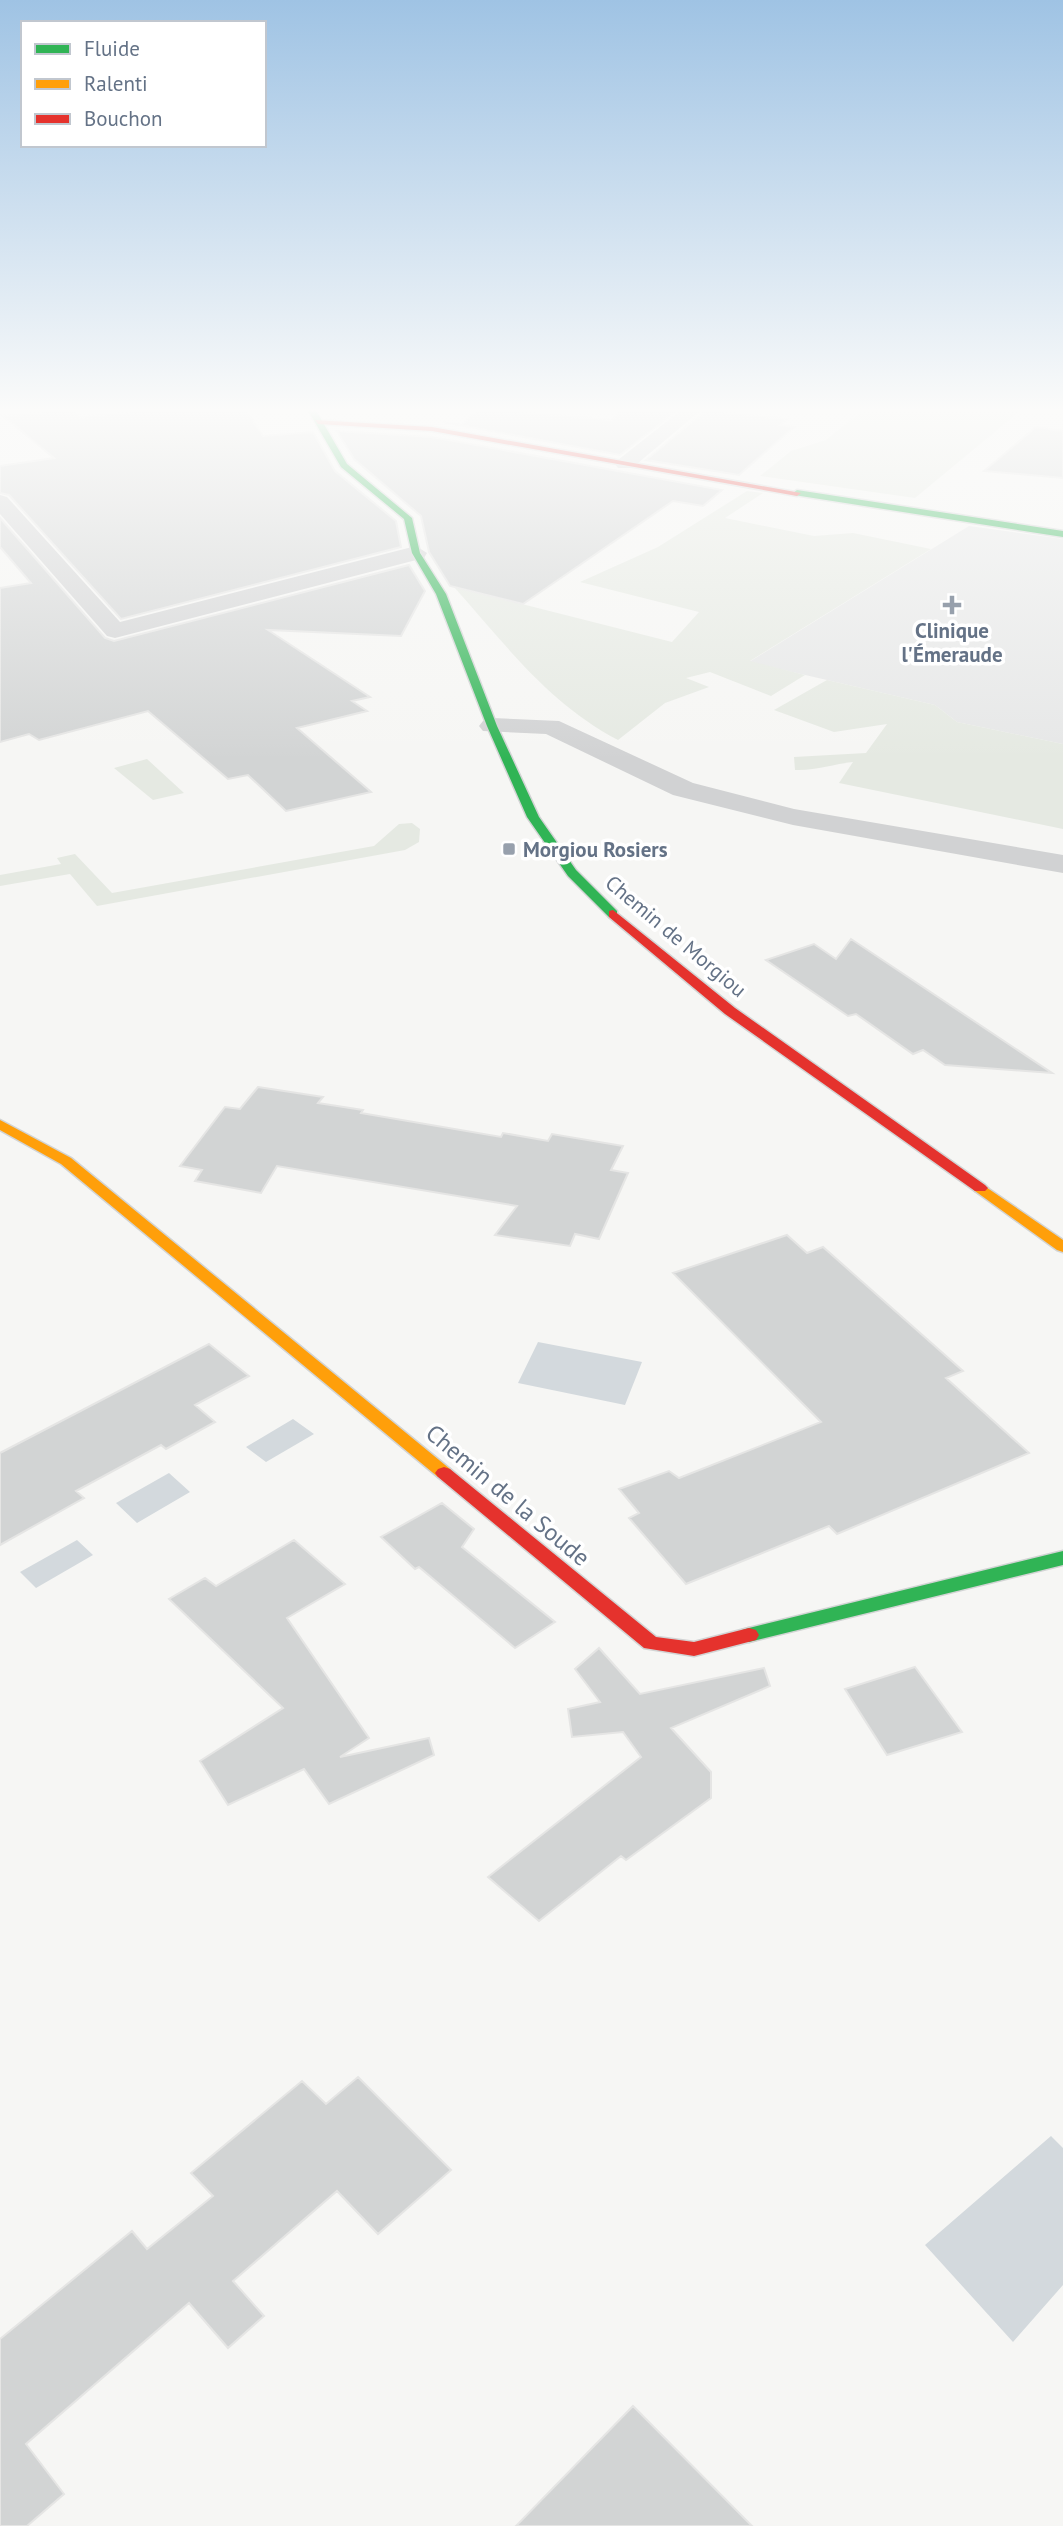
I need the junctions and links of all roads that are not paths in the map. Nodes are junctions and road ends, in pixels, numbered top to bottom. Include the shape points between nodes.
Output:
1 (22, 525) edge
2 (410, 525) edge
3 (1006, 525) edge
4 (1063, 534) edge
5 (416, 553) junction
6 (492, 726) junction
7 (1063, 864) edge
8 (0, 1124) edge
9 (1063, 1247) edge
10 (1063, 1558) edge

1 - 5 street via 115,631
2 - 5 street, Chemin de Morgiou
3 - 4 street
5 - 6 street, Chemin de Morgiou via 442,594
6 - 7 street via 550,726 683,789 793,817
6 - 9 street, Chemin de Morgiou via 536,822 572,873 630,930 730,1011
8 - 10 street, Chemin de la Soude via 66,1161 651,1643 694,1649

